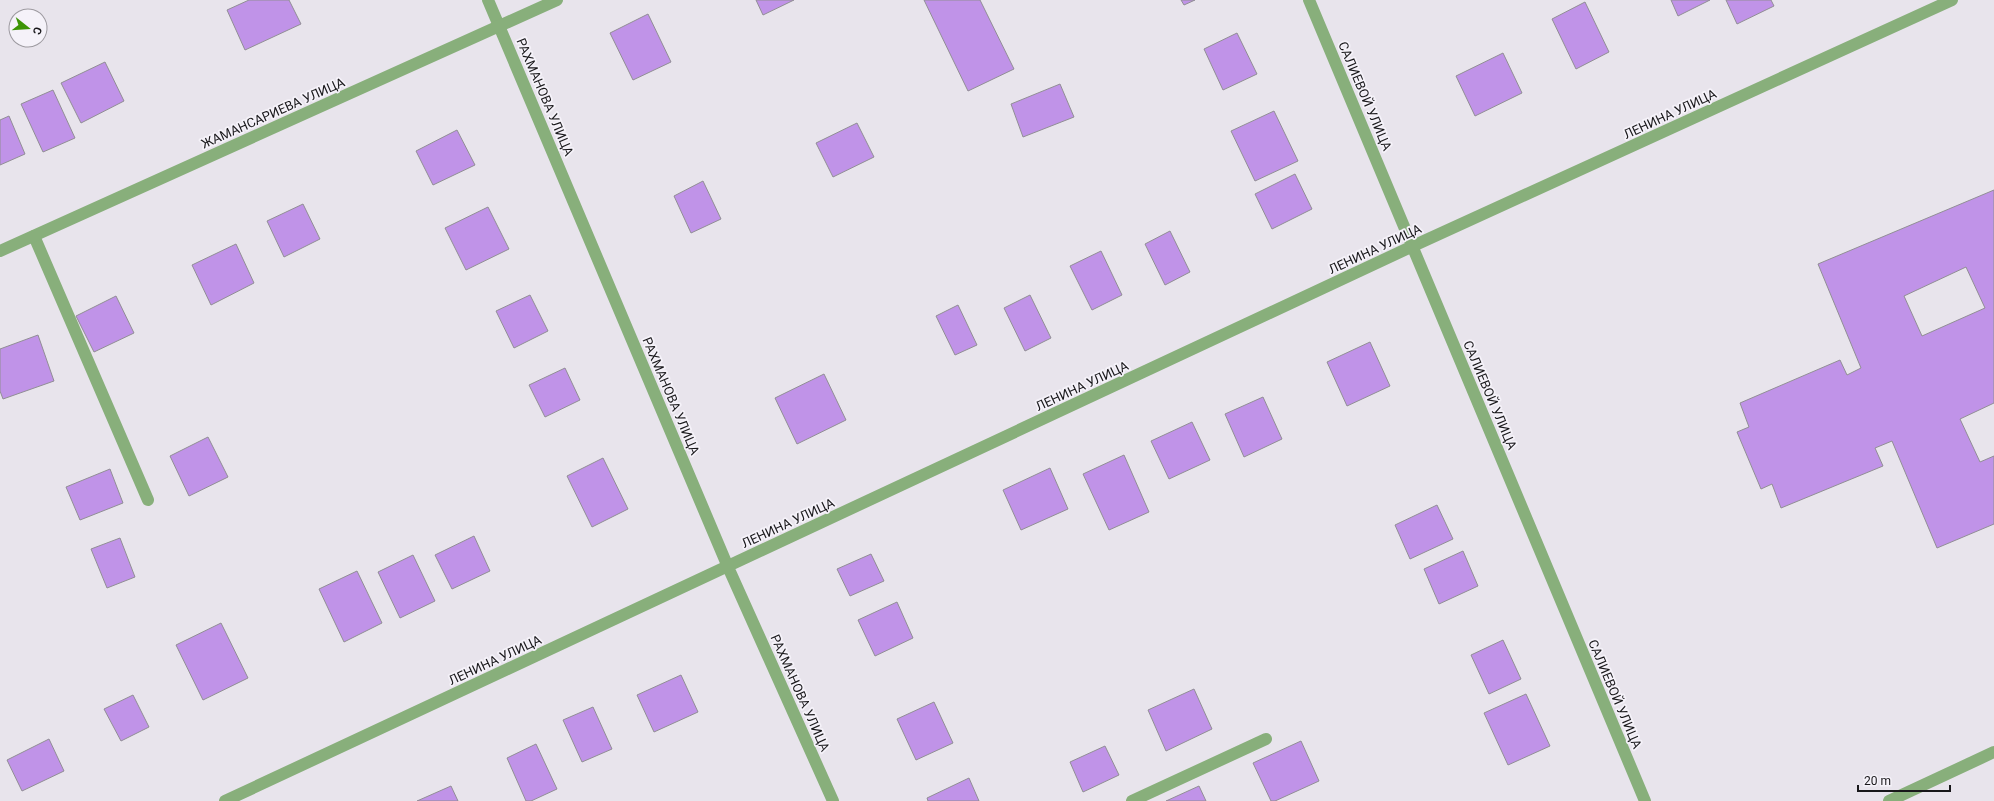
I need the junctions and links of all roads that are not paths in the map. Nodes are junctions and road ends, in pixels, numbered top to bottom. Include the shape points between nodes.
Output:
1 (488, 0) edge
2 (557, 0) edge
3 (1309, 0) edge
4 (1952, 0) edge
5 (500, 26) junction
6 (34, 236) junction
7 (1413, 246) junction
8 (0, 251) edge
9 (148, 500) dead end
10 (728, 567) junction
11 (1266, 739) dead end
12 (1994, 752) edge
13 (225, 801) edge
14 (833, 801) edge
15 (1132, 801) edge
16 (1645, 801) edge
17 (1889, 801) edge

1 - 5 street, РАХМАНОВА УЛИЦА
2 - 5 street, ЖАМАНСАРИЕВА УЛИЦА
3 - 7 street, САЛИЕВОЙ УЛИЦА
4 - 7 street, ЛЕНИНА УЛИЦА
5 - 6 street, ЖАМАНСАРИЕВА УЛИЦА
5 - 10 street, РАХМАНОВА УЛИЦА
6 - 8 street, ЖАМАНСАРИЕВА УЛИЦА
6 - 9 street
7 - 10 street, ЛЕНИНА УЛИЦА
7 - 16 street, САЛИЕВОЙ УЛИЦА
10 - 13 street, ЛЕНИНА УЛИЦА
10 - 14 street, РАХМАНОВА УЛИЦА
11 - 15 street
12 - 17 street

